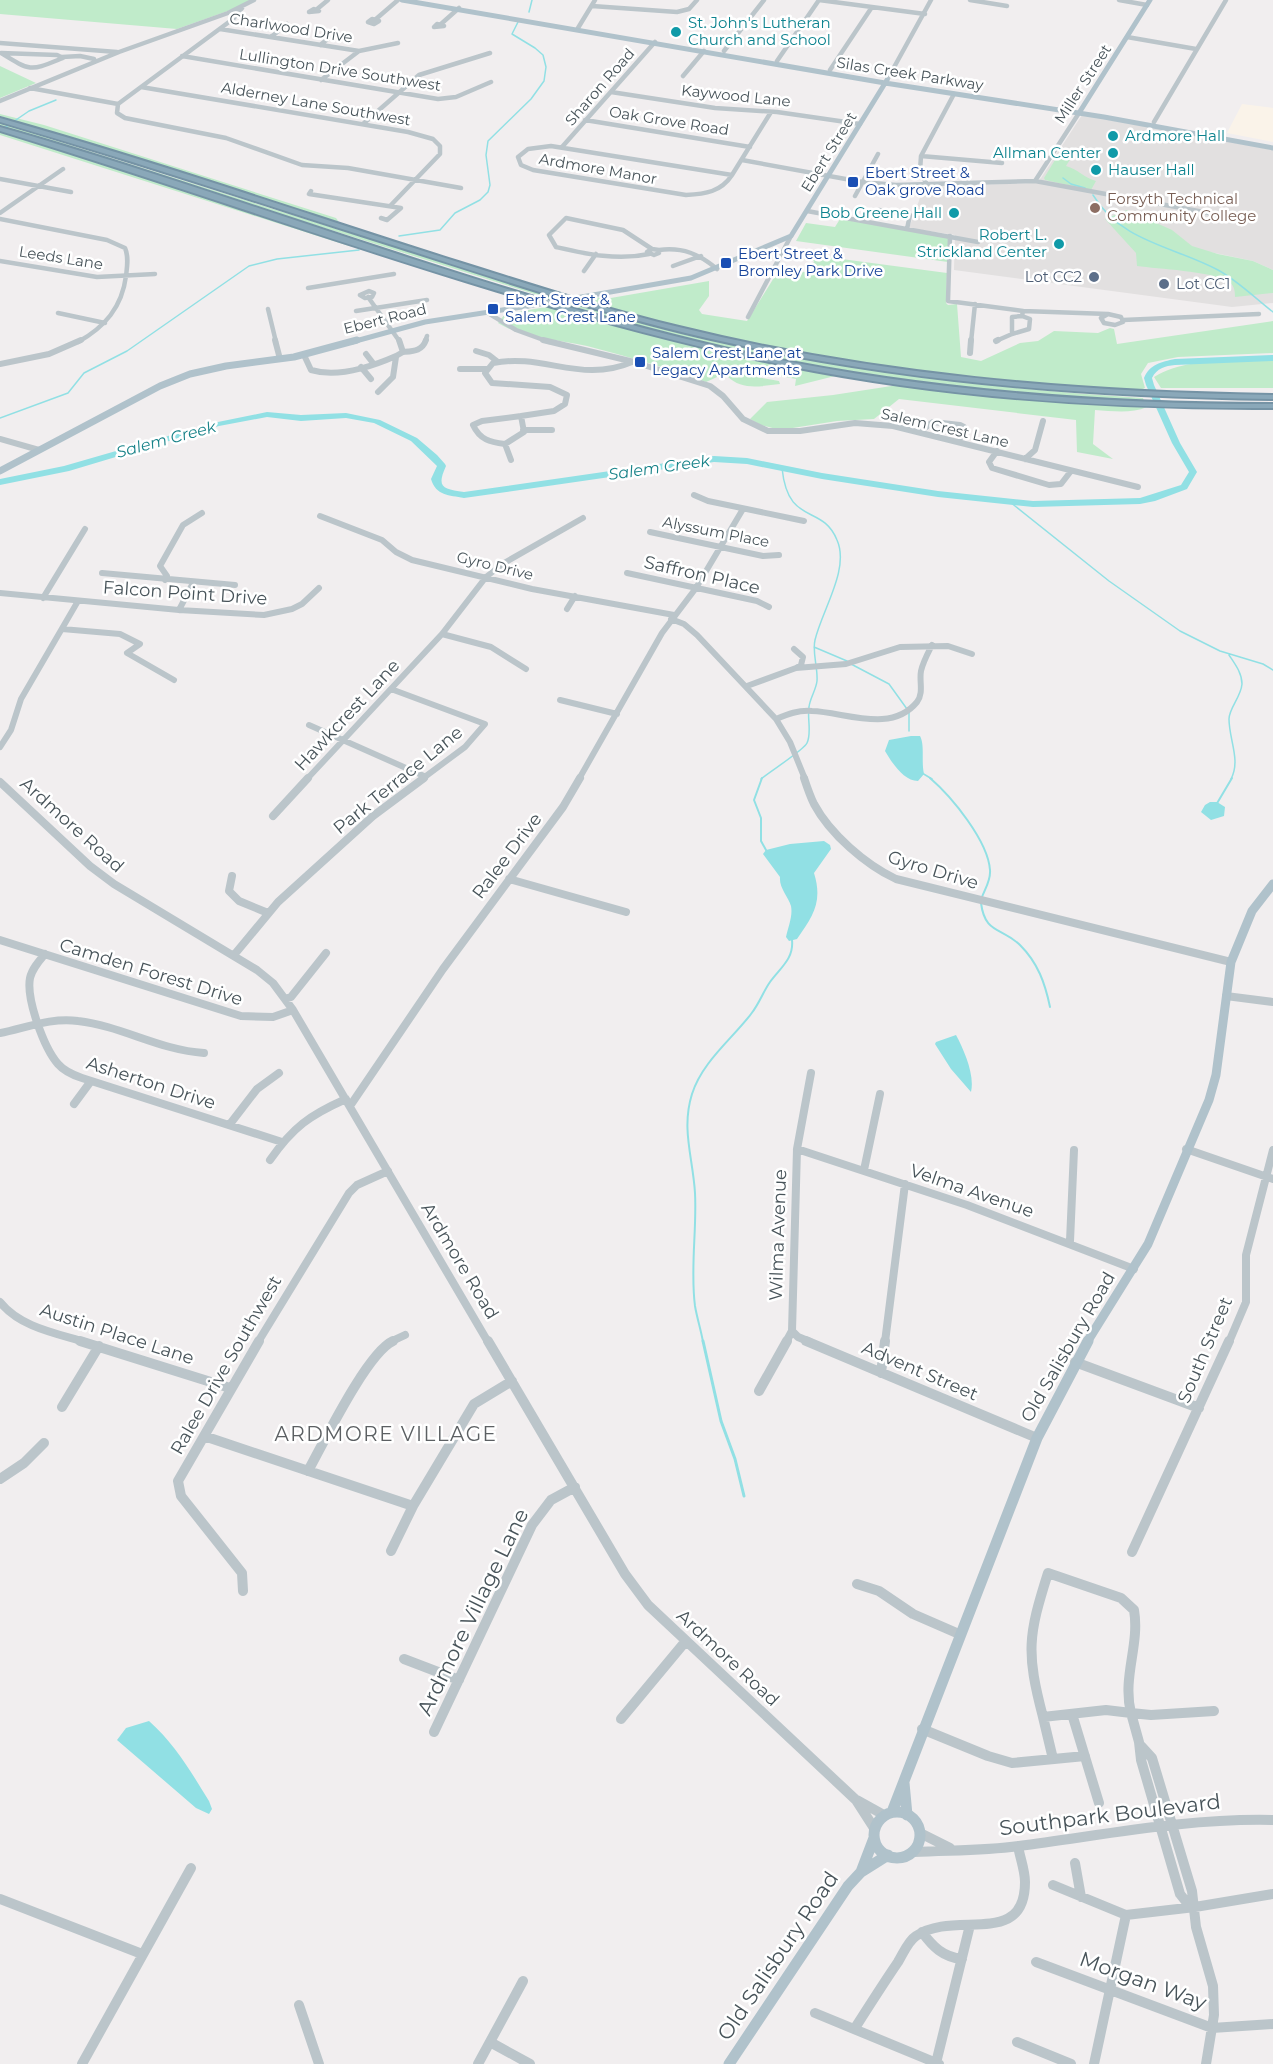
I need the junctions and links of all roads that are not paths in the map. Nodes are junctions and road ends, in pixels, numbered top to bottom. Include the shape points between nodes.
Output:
1 (254, 0) edge
2 (328, 0) edge
3 (400, 0) edge
4 (421, 0) edge
5 (595, 0) edge
6 (697, 0) edge
7 (764, 0) edge
8 (819, 0) edge
9 (932, 0) edge
10 (970, 0) edge
11 (1119, 0) edge
12 (1226, 0) edge
13 (843, 2) edge
14 (1149, 2) edge
15 (592, 6) junction
16 (1007, 6) dead end
17 (242, 7) junction
18 (872, 7) junction
19 (459, 8) junction
20 (316, 10) dead end
21 (925, 14) junction
22 (376, 19) dead end
23 (287, 24) dead end
24 (441, 24) dead end
25 (579, 27) junction
26 (220, 29) junction
27 (337, 32) dead end
28 (271, 37) junction
29 (1127, 38) junction
30 (655, 42) junction
31 (0, 43) edge
32 (398, 43) dead end
33 (320, 45) junction
34 (1196, 49) junction
35 (358, 51) junction
36 (704, 51) junction
37 (724, 51) junction
38 (119, 52) junction
39 (490, 53) dead end
40 (182, 56) junction
41 (62, 57) junction
42 (94, 58) dead end
43 (777, 61) junction
44 (56, 62) junction
45 (74, 69) junction
46 (830, 70) junction
47 (683, 76) dead end
48 (321, 81) junction
49 (491, 82) dead end
50 (886, 82) junction
51 (141, 87) junction
52 (30, 88) junction
53 (611, 92) junction
54 (396, 94) junction
55 (954, 94) junction
56 (0, 101) edge
57 (118, 104) junction
58 (1080, 111) junction
59 (771, 112) junction
60 (0, 120) edge
61 (585, 120) junction
62 (1154, 122) junction
63 (363, 124) junction
64 (860, 124) junction
65 (0, 129) edge
66 (1273, 146) edge
67 (562, 147) junction
68 (750, 147) junction
69 (878, 154) dead end
70 (921, 156) junction
71 (742, 160) junction
72 (1002, 163) dead end
73 (63, 169) dead end
74 (732, 175) junction
75 (828, 175) junction
76 (0, 179) edge
77 (415, 179) junction
78 (1035, 181) junction
79 (862, 182) junction
80 (927, 185) junction
81 (39, 186) junction
82 (461, 188) dead end
83 (311, 191) dead end
84 (70, 192) dead end
85 (855, 196) dead end
86 (391, 205) junction
87 (879, 210) dead end
88 (807, 211) junction
89 (0, 213) edge
90 (381, 218) dead end
91 (0, 219) edge
92 (1247, 220) dead end
93 (907, 229) junction
94 (791, 236) junction
95 (950, 236) junction
96 (978, 242) dead end
97 (650, 251) junction
98 (596, 254) junction
99 (701, 256) junction
100 (0, 261) edge
101 (673, 266) dead end
102 (717, 269) junction
103 (584, 271) dead end
104 (155, 274) dead end
105 (394, 274) dead end
106 (125, 277) junction
107 (358, 280) junction
108 (308, 288) dead end
109 (427, 300) dead end
110 (975, 304) junction
111 (375, 308) junction
112 (268, 309) dead end
113 (356, 311) dead end
114 (58, 313) dead end
115 (488, 313) junction
116 (1023, 313) junction
117 (1071, 313) junction
118 (1259, 314) dead end
119 (1108, 315) junction
120 (748, 317) dead end
121 (1123, 320) junction
122 (1102, 321) junction
123 (105, 323) junction
124 (390, 331) junction
125 (1012, 334) junction
126 (427, 336) dead end
127 (996, 340) dead end
128 (476, 351) dead end
129 (403, 352) junction
130 (970, 353) dead end
131 (366, 354) dead end
132 (304, 355) junction
133 (396, 357) junction
134 (280, 359) junction
135 (498, 362) junction
136 (632, 362) junction
137 (373, 363) junction
138 (0, 364) edge
139 (361, 367) junction
140 (460, 369) dead end
141 (487, 369) junction
142 (371, 379) dead end
143 (378, 392) dead end
144 (1273, 395) edge
145 (1273, 406) edge
146 (521, 416) junction
147 (1042, 421) dead end
148 (524, 430) junction
149 (552, 430) dead end
150 (920, 432) junction
151 (0, 439) edge
152 (959, 441) junction
153 (505, 444) junction
154 (39, 450) junction
155 (997, 451) junction
156 (1025, 459) junction
157 (511, 460) dead end
158 (0, 471) edge
159 (1071, 471) junction
160 (1138, 487) dead end
161 (694, 495) dead end
162 (743, 508) junction
163 (202, 513) dead end
164 (320, 516) dead end
165 (583, 518) dead end
166 (804, 521) dead end
167 (85, 529) dead end
168 (650, 532) dead end
169 (721, 548) junction
170 (779, 555) dead end
171 (102, 573) dead end
172 (627, 573) dead end
173 (486, 577) junction
174 (165, 580) junction
175 (193, 583) junction
176 (235, 585) dead end
177 (319, 588) dead end
178 (696, 588) junction
179 (0, 593) edge
180 (575, 596) junction
181 (43, 597) junction
182 (78, 601) junction
183 (770, 607) dead end
184 (567, 609) dead end
185 (179, 610) junction
186 (673, 617) junction
187 (62, 629) junction
188 (442, 634) junction
189 (932, 645) junction
190 (794, 649) dead end
191 (972, 654) dead end
192 (796, 668) junction
193 (526, 669) dead end
194 (174, 680) dead end
195 (747, 686) junction
196 (391, 689) junction
197 (560, 700) dead end
198 (617, 714) junction
199 (776, 719) junction
200 (309, 725) dead end
201 (343, 741) junction
202 (0, 747) edge
203 (424, 776) junction
204 (0, 782) edge
205 (273, 816) dead end
206 (232, 876) dead end
207 (509, 879) junction
208 (1273, 884) edge
209 (626, 912) dead end
210 (268, 913) junction
211 (0, 940) edge
212 (326, 953) dead end
213 (45, 954) junction
214 (234, 955) junction
215 (1231, 962) junction
216 (1226, 996) junction
217 (285, 999) junction
218 (1273, 1002) edge
219 (293, 1010) junction
220 (40, 1023) junction
221 (0, 1033) edge
222 (204, 1053) dead end
223 (279, 1073) dead end
224 (811, 1073) dead end
225 (91, 1082) junction
226 (880, 1094) dead end
227 (348, 1102) junction
228 (74, 1104) dead end
229 (230, 1124) junction
230 (282, 1142) junction
231 (797, 1149) junction
232 (1186, 1149) junction
233 (1074, 1150) dead end
234 (1273, 1150) edge
235 (270, 1160) dead end
236 (864, 1170) junction
237 (388, 1171) junction
238 (1269, 1178) edge
239 (905, 1184) junction
240 (1070, 1241) junction
241 (1134, 1269) junction
242 (0, 1302) edge
243 (792, 1331) junction
244 (405, 1335) dead end
245 (99, 1346) junction
246 (1075, 1362) junction
247 (881, 1372) junction
248 (512, 1382) junction
249 (230, 1388) junction
250 (759, 1391) dead end
251 (62, 1407) dead end
252 (1199, 1408) junction
253 (204, 1436) junction
254 (1037, 1437) junction
255 (44, 1443) dead end
256 (308, 1472) junction
257 (0, 1479) edge
258 (575, 1487) junction
259 (413, 1506) junction
260 (391, 1551) dead end
261 (1132, 1552) dead end
262 (857, 1584) dead end
263 (243, 1591) dead end
264 (959, 1634) junction
265 (685, 1642) junction
266 (404, 1659) dead end
267 (459, 1680) junction
268 (1214, 1711) dead end
269 (1072, 1714) junction
270 (1132, 1715) junction
271 (1043, 1717) junction
272 (621, 1719) dead end
273 (922, 1729) junction
274 (434, 1732) dead end
275 (1085, 1756) junction
276 (1053, 1759) junction
277 (903, 1780) junction
278 (856, 1800) junction
279 (1099, 1803) dead end
280 (888, 1814) junction
281 (907, 1815) junction
282 (1273, 1820) edge
283 (1166, 1825) junction
284 (874, 1833) junction
285 (920, 1833) junction
286 (1018, 1846) junction
287 (951, 1849) junction
288 (914, 1852) junction
289 (888, 1855) junction
290 (1075, 1863) dead end
291 (191, 1868) dead end
292 (1185, 1869) junction
293 (1173, 1871) junction
294 (861, 1872) junction
295 (1053, 1885) dead end
296 (1273, 1894) edge
297 (1081, 1896) junction
298 (0, 1899) edge
299 (1191, 1908) junction
300 (1126, 1915) junction
301 (970, 1925) junction
302 (922, 1932) junction
303 (142, 1954) junction
304 (962, 1959) junction
305 (1036, 1962) dead end
306 (523, 1981) dead end
307 (1109, 1990) junction
308 (299, 2005) dead end
309 (815, 2013) dead end
310 (1273, 2024) edge
311 (855, 2028) junction
312 (1212, 2028) junction
313 (490, 2042) junction
314 (1017, 2042) dead end
315 (938, 2063) edge
316 (82, 2064) edge
317 (319, 2064) edge
318 (478, 2064) edge
319 (530, 2064) edge
320 (729, 2064) edge
321 (1071, 2064) edge
322 (1094, 2064) edge
323 (1206, 2064) edge

1 - 17 street
2 - 20 street
3 - 19 main road, Silas Creek Parkway
3 - 22 street
4 - 25 main road, Silas Creek Parkway
5 - 15 street
6 - 15 street via 690,9 677,12
7 - 37 street
8 - 13 street
8 - 43 street
9 - 21 street, Ebert Street
10 - 16 street
11 - 14 street
12 - 34 street
13 - 18 street
14 - 29 main road, Miller Street
15 - 25 street
17 - 26 street
17 - 38 street
18 - 21 street
18 - 46 street
19 - 24 street
19 - 25 main road, Silas Creek Parkway
21 - 50 street, Ebert Street
23 - 28 street
25 - 30 main road, Silas Creek Parkway
25 - 37 main road, Silas Creek Parkway
26 - 28 street, Charlwood Drive
26 - 40 street
27 - 33 street
28 - 33 street, Charlwood Drive
29 - 34 street
29 - 58 main road, Miller Street
30 - 36 main road, Silas Creek Parkway
30 - 53 street, Sharon Road
31 - 38 street
32 - 35 street
33 - 35 street, Charlwood Drive
34 - 62 street
35 - 48 street
36 - 47 street
36 - 50 main road, Silas Creek Parkway
37 - 43 main road, Silas Creek Parkway
38 - 45 street
39 - 54 street via 419,75
40 - 48 street, Lullington Drive Southwest
40 - 51 street
41 - 42 street
41 - 44 street
41 - 44 street via 1,53 31,69
43 - 46 main road, Silas Creek Parkway
44 - 45 street
45 - 52 street
46 - 50 main road, Silas Creek Parkway
48 - 54 street, Lullington Drive Southwest
49 - 54 street, Lullington Drive Southwest via 456,97
50 - 55 main road, Silas Creek Parkway
50 - 58 main road, Silas Creek Parkway
50 - 64 main road, Ebert Street
51 - 57 street
51 - 63 street, Alderney Lane Southwest
52 - 56 street
52 - 57 street
53 - 59 street, Kaywood Lane
53 - 61 street, Sharon Road
54 - 63 street
55 - 58 main road, Silas Creek Parkway
55 - 70 street
57 - 77 street via 117,113 125,118 226,138 302,165
58 - 62 main road, Silas Creek Parkway
58 - 66 main road, Silas Creek Parkway
58 - 78 street, Miller Street
59 - 64 street, Kaywood Lane
59 - 68 street
60 - 144 highway via 556,295 708,337 900,372 1000,384 1183,396
61 - 67 street, Sharon Road
61 - 68 street, Oak Grove Road
62 - 66 main road, Silas Creek Parkway
63 - 77 street, Alderney Lane Southwest via 423,135 439,143 440,154
64 - 75 main road, Ebert Street
65 - 145 highway via 537,300 724,350 939,387 1145,404
67 - 74 street, Ardmore Manor
67 - 74 street, Ardmore Manor via 528,149 518,160 533,170 694,195 719,189
68 - 71 street
69 - 79 street
70 - 72 street
70 - 80 street via 921,176
71 - 74 street
71 - 75 street
73 - 81 street
75 - 79 street
75 - 88 main road, Ebert Street
76 - 81 street
77 - 82 street
77 - 86 street
78 - 80 street
78 - 92 street
79 - 80 street
79 - 85 street
81 - 84 street
81 - 89 street
83 - 86 street via 309,194
86 - 90 street via 401,209 387,220
87 - 93 street via 910,215
88 - 93 street
88 - 94 main road, Ebert Street
91 - 106 street via 113,242 128,251
93 - 95 street
94 - 102 main road, Ebert Road
94 - 120 street, Ebert Street
95 - 96 street
95 - 110 street via 948,301
97 - 98 street via 626,259
97 - 98 street via 636,235 603,224 566,218 549,234 556,247
97 - 99 street via 681,248
98 - 103 street
99 - 101 street
99 - 102 street
100 - 106 street, Leeds Lane via 87,276
102 - 115 main road, Ebert Road, bridge via 662,284
104 - 106 street, Leeds Lane
105 - 107 street
106 - 123 street via 118,307
107 - 108 street
107 - 111 street via 365,291 374,293 368,297
109 - 111 street
110 - 116 street
110 - 130 street
111 - 113 street
111 - 124 street
112 - 134 street
114 - 123 street
115 - 124 main road, Ebert Road
115 - 136 street, Salem Crest Lane via 515,332
116 - 117 street
116 - 125 street via 1012,317
116 - 125 street via 1030,319 1029,329
117 - 119 street
117 - 122 street
118 - 121 street
119 - 121 street
119 - 122 street via 1102,316
121 - 122 street via 1115,325
123 - 138 street via 71,345
124 - 129 street
124 - 132 main road, Ebert Road
125 - 127 street
126 - 129 street via 424,346 417,351
128 - 135 street
129 - 133 street
131 - 137 street
132 - 134 main road, Ebert Road
132 - 139 street via 311,370 318,373
133 - 137 street
133 - 143 street via 398,369 394,377
134 - 154 main road, Ebert Road via 219,367 178,378
135 - 136 street via 514,359 599,373
135 - 141 street
136 - 150 street, Salem Crest Lane via 710,386 720,392 739,419 759,429 788,433 868,423
137 - 139 street
139 - 142 street
140 - 141 street
141 - 146 street via 487,378 492,383 555,388 567,395 565,404 554,411
146 - 148 street
146 - 153 street via 473,425 477,436
147 - 156 street via 1035,450
148 - 149 street
148 - 153 street via 521,436
150 - 152 street, Salem Crest Lane
150 - 152 street via 931,421 960,425 964,426
151 - 154 street
152 - 155 street, Salem Crest Lane
153 - 157 street
154 - 158 main road, Ebert Road
155 - 156 street, Salem Crest Lane
155 - 159 street via 989,462 992,468 1049,485 1061,484
156 - 159 street, Salem Crest Lane
159 - 160 street, Salem Crest Lane
161 - 162 street
162 - 166 street
162 - 169 street, Ralee Drive
163 - 174 street via 183,525 160,566 167,576
164 - 173 street, Gyro Drive via 382,540 412,560
165 - 173 street, Hawkcrest Lane via 504,562
167 - 181 street
168 - 169 street, Alyssum Place
169 - 170 street, Alyssum Place
169 - 178 street, Ralee Drive
171 - 174 street
172 - 178 street, Saffron Place
173 - 180 street, Gyro Drive
173 - 188 street, Hawkcrest Lane
174 - 175 street
175 - 176 street
175 - 185 street
177 - 185 street, Falcon Point Drive via 292,609 264,615
178 - 183 street, Saffron Place
178 - 186 street, Ralee Drive
179 - 181 street, Falcon Point Drive
180 - 184 street
180 - 186 street, Gyro Drive
181 - 182 street, Falcon Point Drive
182 - 185 street, Falcon Point Drive
182 - 187 street
186 - 195 street, Gyro Drive via 689,627
186 - 198 street, Ralee Drive
187 - 194 street via 127,636 140,644 127,653
187 - 202 street via 21,699 11,733
188 - 193 street via 491,647
188 - 196 street, Hawkcrest Lane
189 - 191 street
189 - 192 street via 900,647 846,664
189 - 199 street via 921,672 921,694 914,706 899,717 879,720 799,710
190 - 192 street via 803,657
192 - 195 street
195 - 199 street, Gyro Drive
196 - 201 street, Hawkcrest Lane
196 - 203 street, Park Terrace Lane via 485,724 465,747
197 - 198 street
198 - 207 street, Ralee Drive via 563,807
199 - 215 street, Gyro Drive via 790,742 814,804 876,870 896,879
200 - 201 street
201 - 203 street
201 - 205 street, Hawkcrest Lane
203 - 210 street, Park Terrace Lane via 373,816
204 - 214 street, Ardmore Road via 114,884
206 - 210 street via 229,891 239,901
207 - 209 street
207 - 227 street, Ralee Drive
208 - 215 main road, Old Salisbury Road via 1252,911
210 - 214 street, Park Terrace Lane
211 - 213 street, Camden Forest Drive
212 - 217 street via 291,997
213 - 219 street, Camden Forest Drive via 241,1016 273,1017
213 - 220 street, Asherton Drive via 30,975 29,986
214 - 217 street, Ardmore Road via 265,976
215 - 216 main road, Old Salisbury Road
216 - 218 street
216 - 232 main road, Old Salisbury Road via 1216,1075
217 - 219 street, Ardmore Road
219 - 227 street, Ardmore Road
220 - 221 street
220 - 222 street via 87,1022 181,1053
220 - 225 street, Asherton Drive via 48,1048 60,1066
223 - 229 street via 257,1089
224 - 231 street, Wilma Avenue
225 - 228 street
225 - 229 street, Asherton Drive
226 - 236 street
227 - 230 street via 307,1117
227 - 237 street, Ardmore Road
229 - 230 street, Asherton Drive
230 - 235 street
231 - 236 street, Velma Avenue
231 - 243 street, Wilma Avenue
232 - 238 street
232 - 241 main road, Old Salisbury Road
233 - 240 street
234 - 238 street, South Street
236 - 239 street, Velma Avenue
237 - 248 street, Ardmore Road
237 - 249 street, Ralee Drive Southwest via 357,1185 349,1193
238 - 252 street, South Street via 1246,1255 1242,1313
239 - 240 street, Velma Avenue
239 - 247 street
240 - 241 street, Velma Avenue
241 - 246 main road, Old Salisbury Road
242 - 245 street, Austin Place Lane via 25,1323
243 - 247 street, Advent Street
243 - 250 street, Wilma Avenue
244 - 256 street via 386,1344 369,1365
245 - 249 street, Austin Place Lane
245 - 251 street
246 - 252 street
246 - 254 main road, Old Salisbury Road
247 - 254 street, Advent Street
248 - 258 street, Ardmore Road
248 - 259 street via 474,1404
249 - 253 street, Ralee Drive Southwest
252 - 261 street, South Street
253 - 256 street
253 - 263 street, Ralee Drive Southwest via 180,1474 178,1487 242,1574
254 - 264 main road, Old Salisbury Road
255 - 257 street via 30,1459
256 - 259 street
258 - 265 street, Ardmore Road via 625,1574 648,1605
258 - 267 street, Ardmore Village Lane via 551,1500 532,1525
259 - 260 street
262 - 264 street via 871,1587 904,1609
264 - 273 main road, Old Salisbury Road
265 - 272 street
265 - 278 street, Ardmore Road
266 - 267 street
267 - 274 street, Ardmore Village Lane
268 - 270 street
269 - 270 street via 1106,1710
269 - 271 street
269 - 275 street
270 - 271 street via 1126,1678 1135,1622 1133,1608 1120,1598 1048,1574 1030,1645 1032,1674
270 - 283 street via 1142,1746 1141,1760
271 - 276 street
273 - 276 street via 1012,1763
273 - 277 main road, Old Salisbury Road
275 - 276 street
275 - 279 street
277 - 280 main road, Old Salisbury Road
277 - 281 main road, Old Salisbury Road
278 - 280 street, Ardmore Road
278 - 284 street, Ardmore Road
280 - 281 main road
280 - 284 main road, Old Salisbury Road
281 - 285 main road, Old Salisbury Road
282 - 283 street, Southpark Boulevard
283 - 286 street, Southpark Boulevard
283 - 292 street
283 - 293 street
284 - 289 main road via 877,1845
284 - 294 main road, Old Salisbury Road
285 - 287 street, Southpark Boulevard
285 - 288 main road
286 - 287 street, Southpark Boulevard
286 - 301 street via 1025,1880 1023,1903 1010,1920
287 - 288 street, Southpark Boulevard
288 - 289 main road, Old Salisbury Road via 902,1857
289 - 294 main road, Old Salisbury Road
290 - 297 street
291 - 303 street
292 - 293 street
292 - 299 street via 1192,1891
293 - 299 street via 1180,1894
294 - 320 main road, Old Salisbury Road
295 - 297 street
296 - 299 street
297 - 300 street
298 - 303 street
299 - 300 street
299 - 312 street via 1214,1988
300 - 307 street
301 - 302 street via 946,1924
301 - 304 street
302 - 304 street via 939,1953
302 - 311 street via 913,1938
303 - 316 street
304 - 315 street
305 - 307 street, Morgan Way
306 - 313 street
307 - 312 street, Morgan Way
307 - 322 street
308 - 317 street
309 - 311 street
310 - 312 street, Morgan Way
311 - 315 street
312 - 323 street
313 - 318 street
313 - 319 street
314 - 321 street

